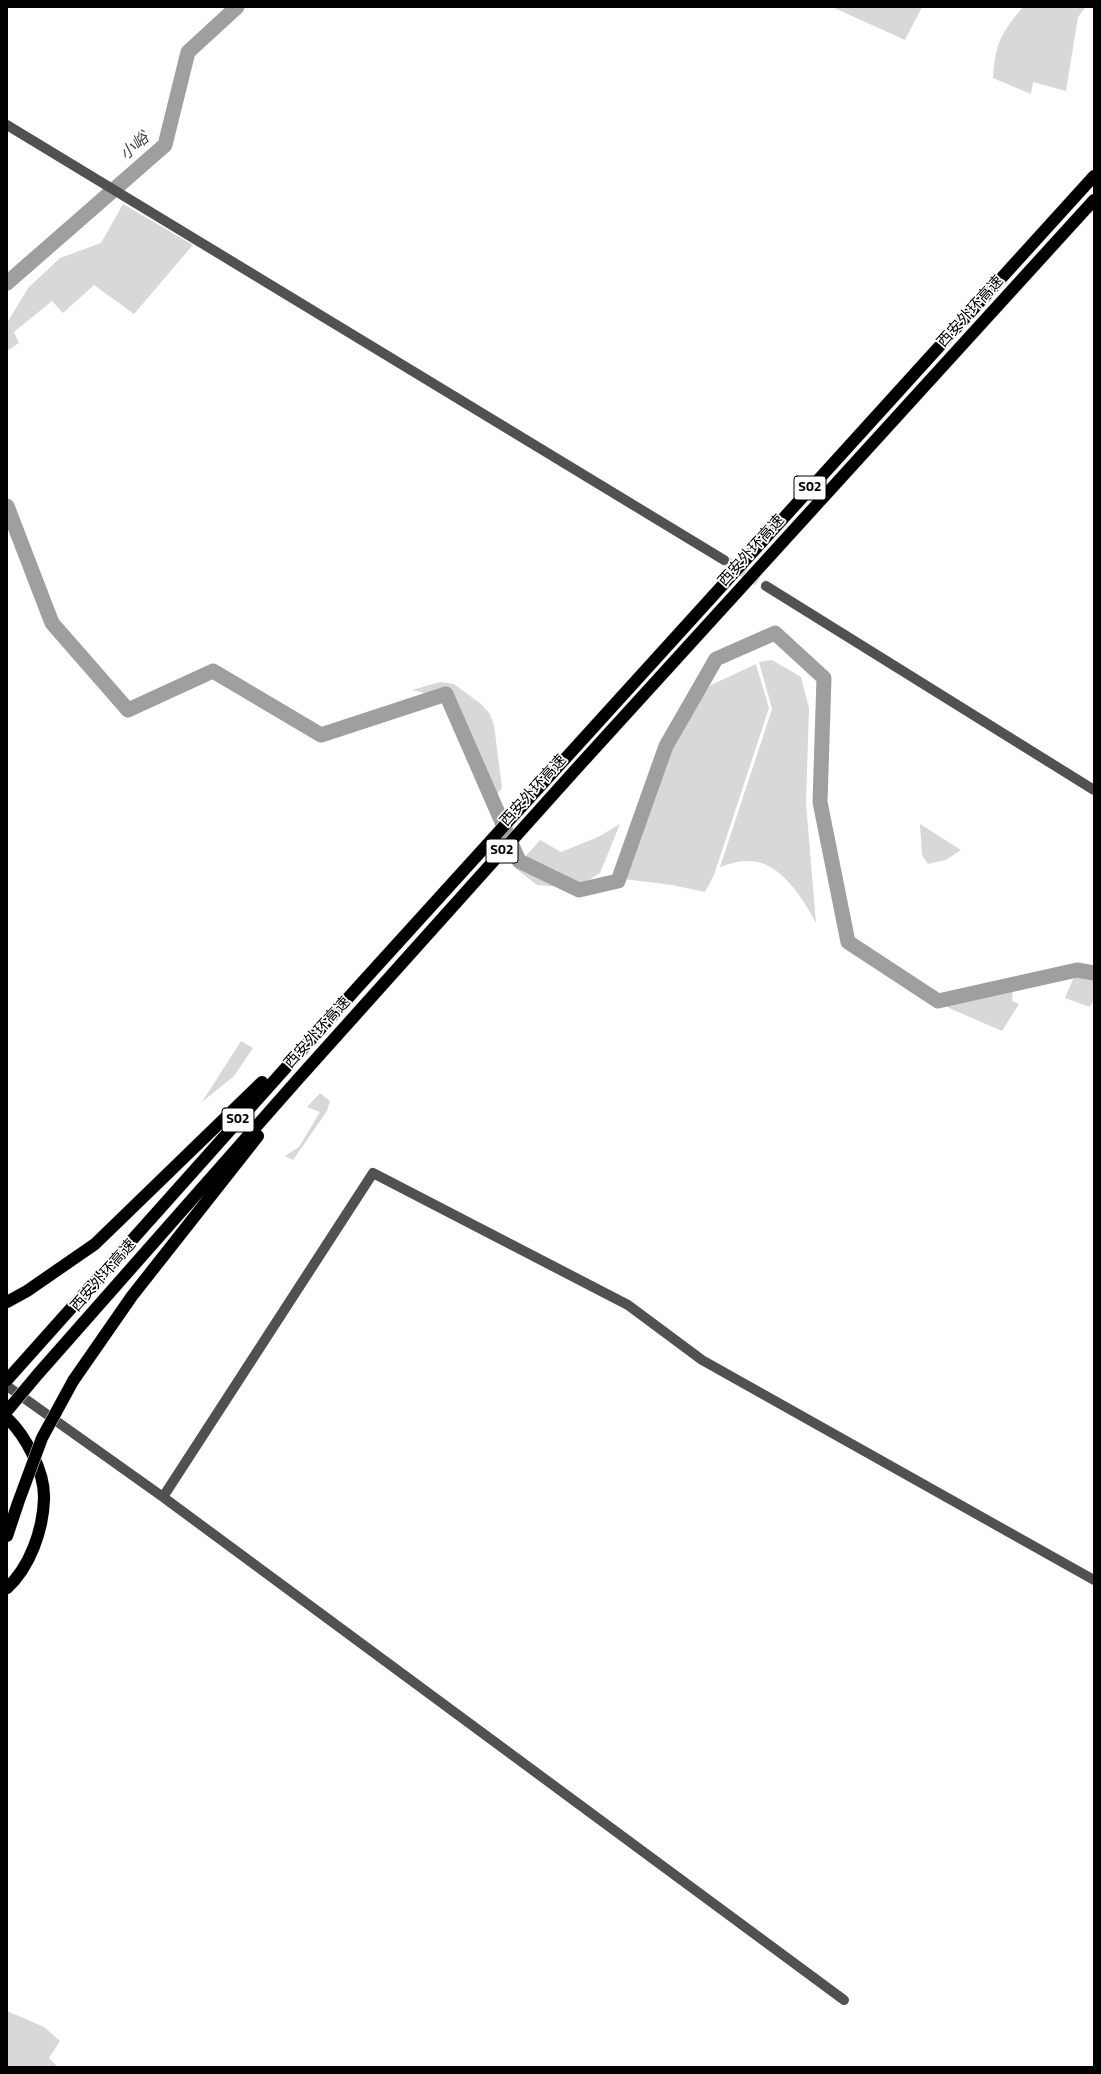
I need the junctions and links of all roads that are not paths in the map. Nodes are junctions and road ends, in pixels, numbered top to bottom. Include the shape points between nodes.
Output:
1 (7, 125) edge
2 (1094, 176) edge
3 (1094, 200) edge
4 (724, 560) tunnel mouth
5 (766, 586) tunnel mouth
6 (1094, 790) edge
7 (356, 988) junction
8 (366, 1003) junction
9 (7, 1302) edge
10 (7, 1380) edge
11 (7, 1386) edge
12 (7, 1411) edge
13 (7, 1418) edge
14 (163, 1497) junction
15 (7, 1536) edge
16 (1094, 1580) edge
17 (7, 1588) edge
18 (844, 2000) dead end

1 - 4 street
2 - 7 highway, 西安外环高速 / S02
3 - 8 highway, 西安外环高速 / S02 via 538,810
5 - 6 street
7 - 9 highway via 184,1160 95,1244
7 - 10 highway, 西安外环高速 / S02
8 - 12 highway, 西安外环高速 / S02, bridge
8 - 15 highway, bridge via 132,1296 73,1381 42,1438
11 - 14 street
13 - 17 highway via 22,1435 38,1468 44,1499 40,1528 29,1558
14 - 16 street via 373,1173 628,1305 702,1360
14 - 18 street

